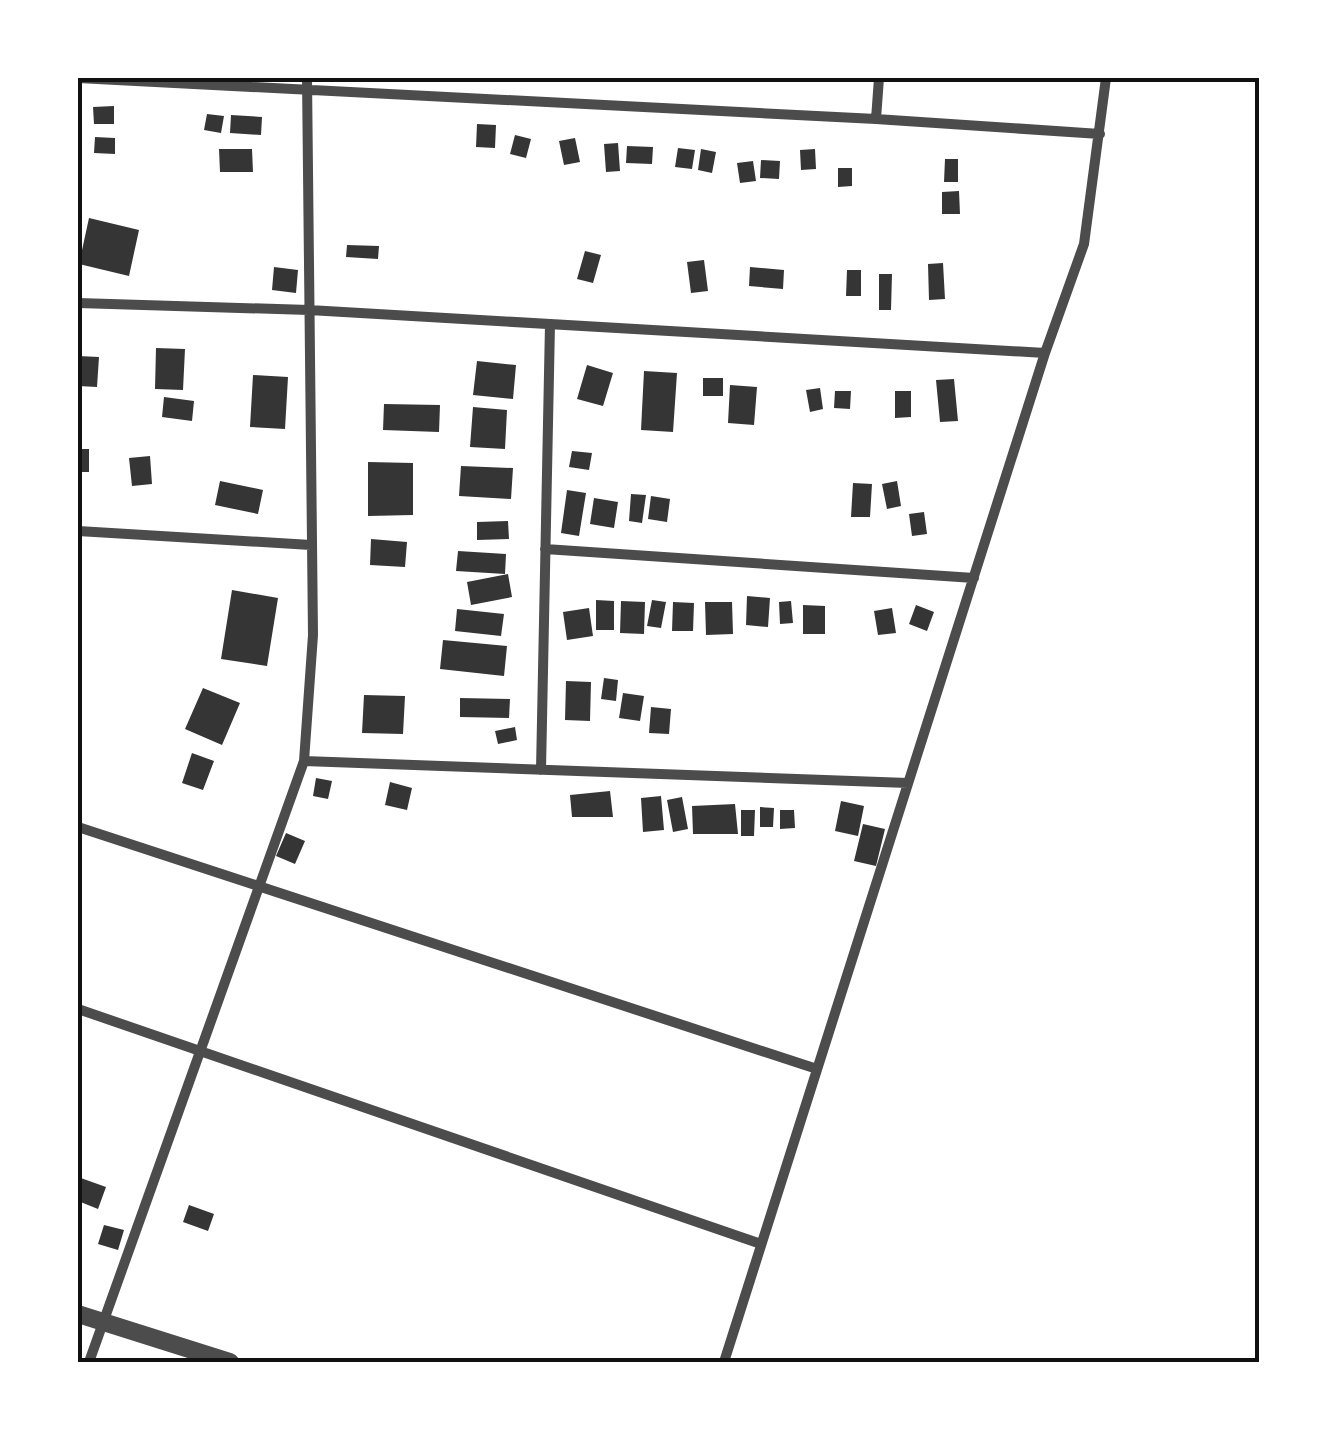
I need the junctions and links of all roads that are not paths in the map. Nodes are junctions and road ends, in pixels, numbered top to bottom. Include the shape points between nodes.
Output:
1 (78, 78) edge
2 (307, 78) edge
3 (879, 78) edge
4 (1106, 78) edge
5 (307, 92) junction
6 (876, 119) junction
7 (1100, 134) junction
8 (78, 303) edge
9 (309, 310) junction
10 (550, 324) junction
11 (1045, 353) junction
12 (78, 532) edge
13 (311, 545) junction
14 (546, 549) junction
15 (974, 578) junction
16 (304, 761) junction
17 (541, 770) junction
18 (908, 783) junction
19 (78, 826) edge
20 (259, 886) junction
21 (78, 1009) edge
22 (200, 1051) junction
23 (817, 1069) junction
24 (761, 1244) junction
25 (78, 1314) edge
26 (101, 1323) junction
27 (89, 1362) edge
28 (230, 1362) edge
29 (724, 1362) edge

1 - 5 street
2 - 5 street
3 - 6 street
4 - 7 street
5 - 6 street
5 - 9 street
6 - 7 street
7 - 11 street via 1084,244
8 - 9 street
9 - 10 street
9 - 13 street
10 - 11 street
10 - 14 street
11 - 15 street
12 - 13 street
13 - 16 street via 314,635
14 - 15 street
14 - 17 street
15 - 18 street
16 - 17 street
16 - 20 street
17 - 18 street
18 - 23 street
19 - 20 street
20 - 22 street
20 - 23 street
21 - 22 street
22 - 24 street
22 - 26 street
23 - 24 street
24 - 29 street
25 - 26 street
26 - 27 street
26 - 28 street

